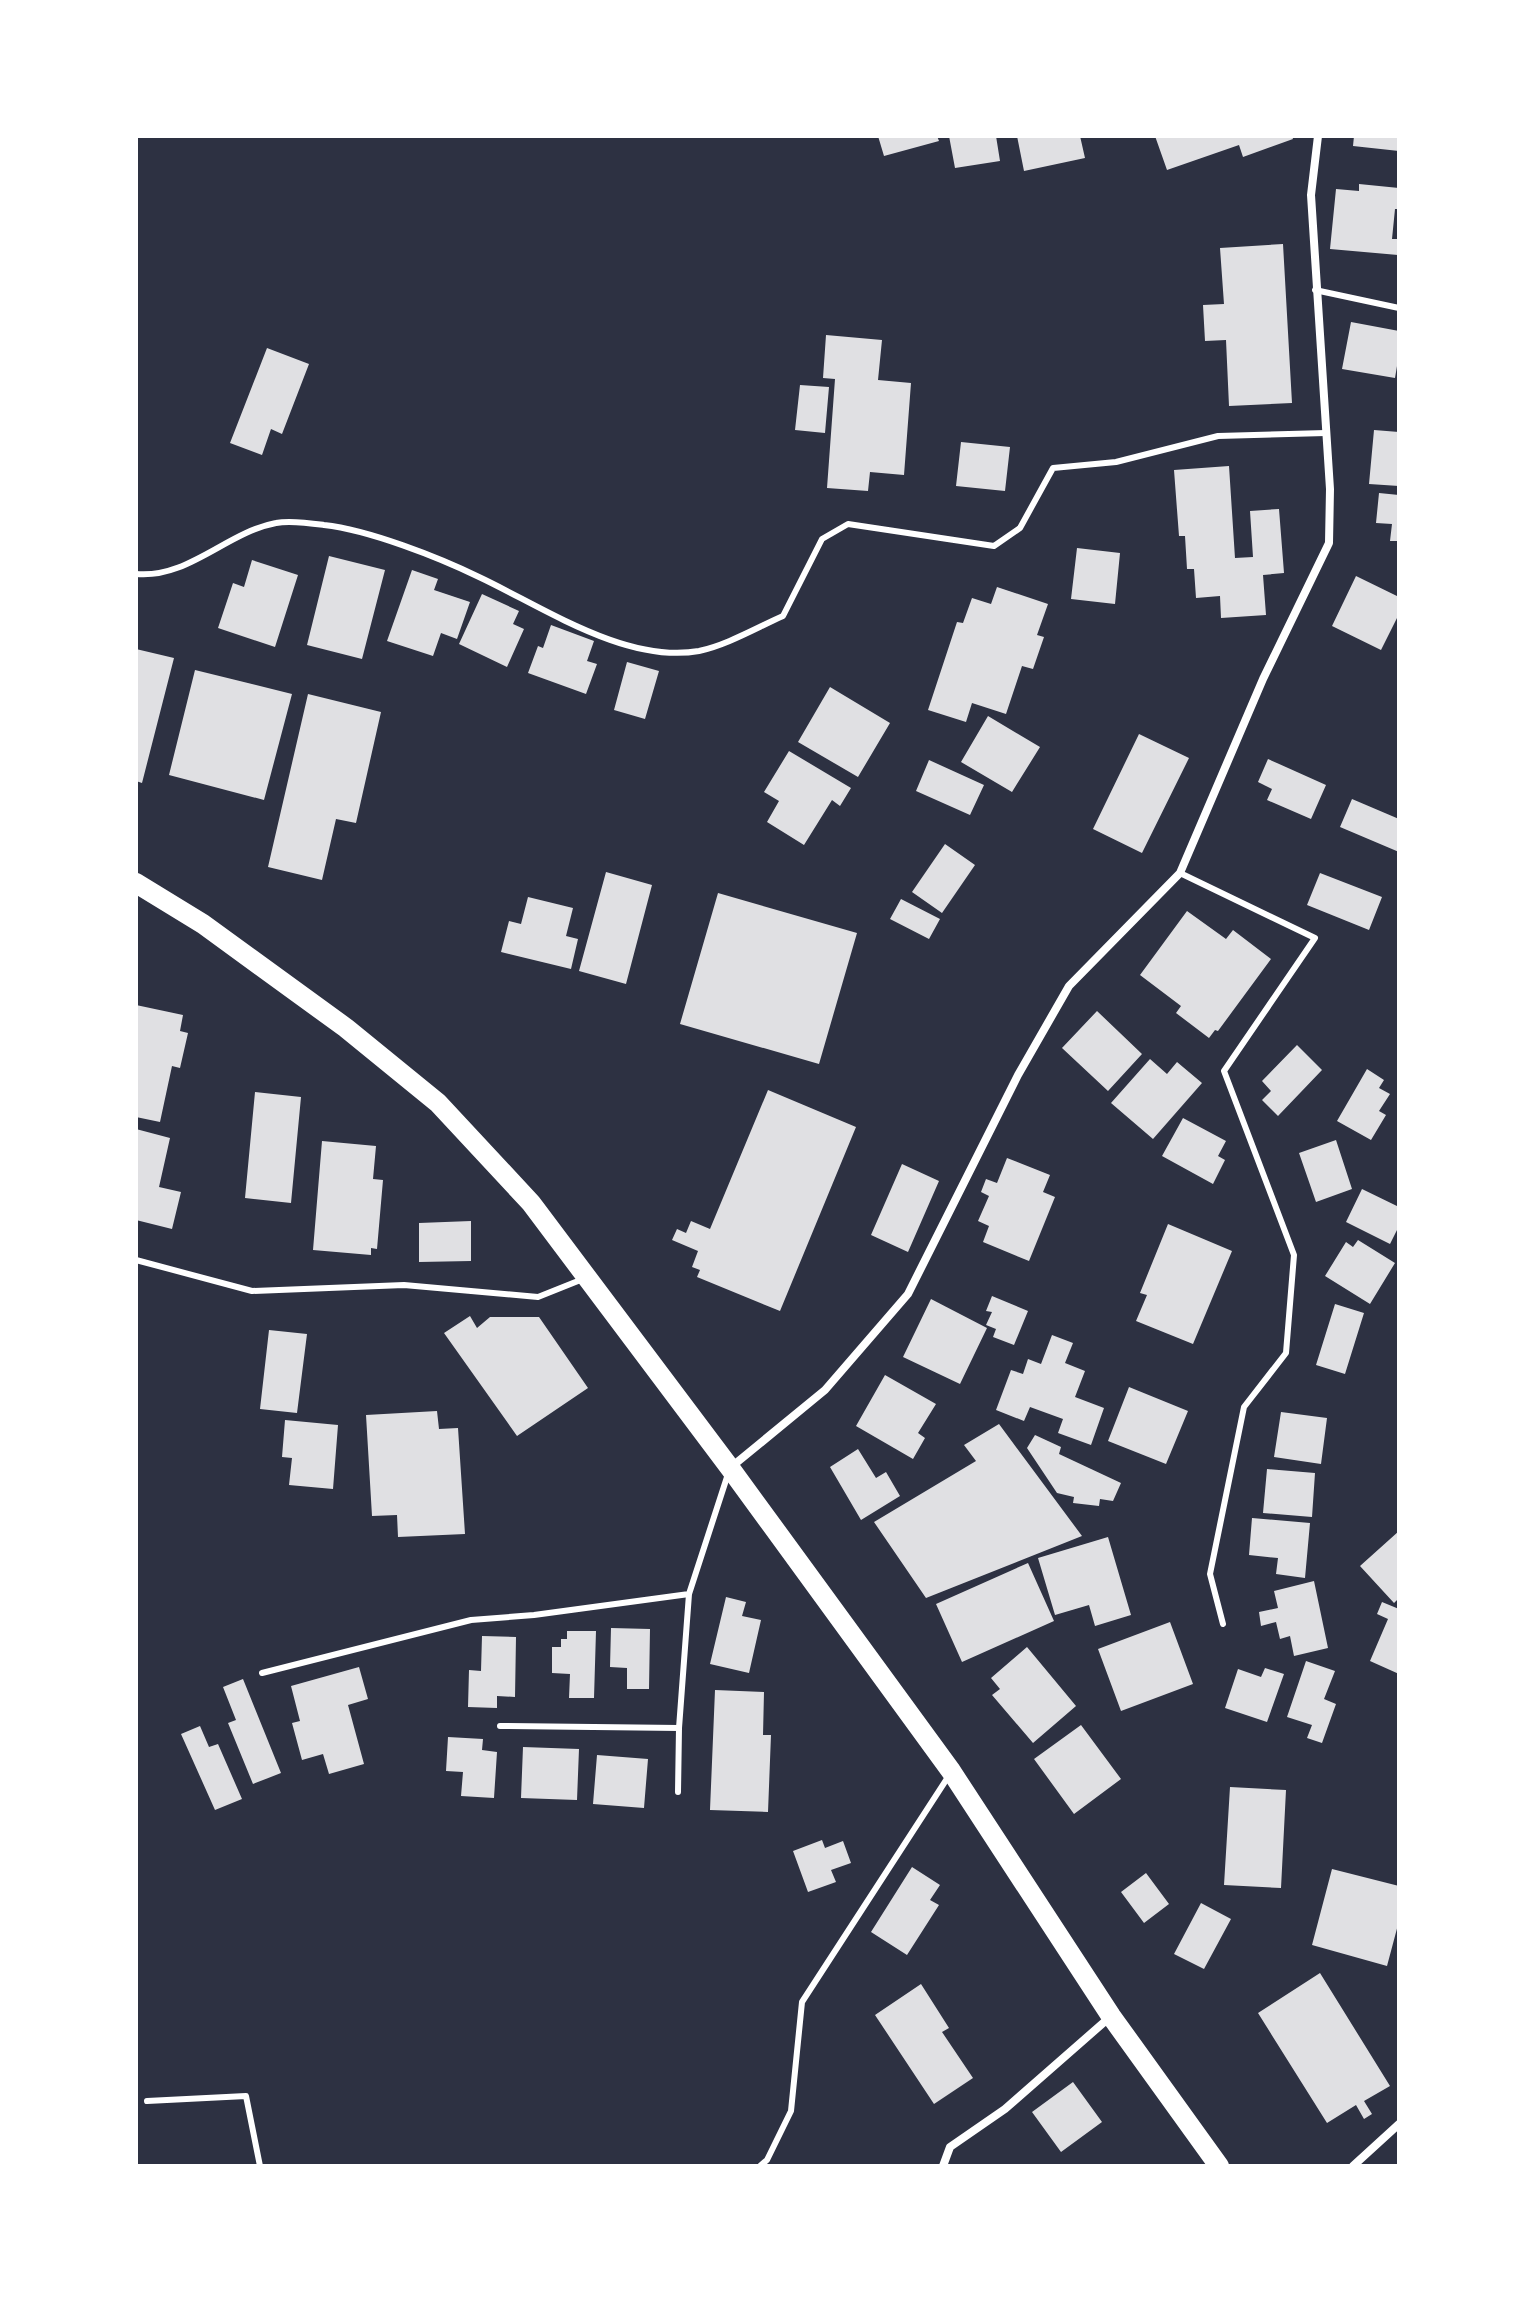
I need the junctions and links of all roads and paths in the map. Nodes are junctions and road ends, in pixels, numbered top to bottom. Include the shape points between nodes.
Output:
1 (1318, 136) edge
2 (1315, 290) junction
3 (1399, 308) edge
4 (1326, 433) junction
5 (136, 574) edge
6 (1180, 873) junction
7 (136, 883) edge
8 (136, 1260) edge
9 (586, 1278) junction
10 (730, 1468) junction
11 (689, 1594) junction
12 (1223, 1624) dead end
13 (262, 1673) dead end
14 (500, 1726) dead end
15 (679, 1728) junction
16 (951, 1771) junction
17 (678, 1792) dead end
18 (1111, 2016) junction
19 (147, 2101) dead end
20 (1399, 2124) edge
21 (260, 2166) edge
22 (760, 2166) edge
23 (943, 2166) edge
24 (1219, 2166) edge
25 (1353, 2166) edge

1 - 2 street via 1311,195
2 - 3 lane
2 - 4 street
4 - 5 lane via 1218,436 1116,462 1053,468 1020,528 994,546 848,524 822,539 783,616 699,651 661,653 614,643 474,574 374,536 326,525 278,522 242,534 187,564 152,575
4 - 6 street via 1329,543 1263,679
6 - 10 street via 1069,986 908,1294 825,1390
6 - 12 lane via 1315,938 1224,1071 1294,1255 1286,1353 1244,1407 1210,1574
7 - 9 main road via 203,924 346,1028 438,1103 531,1203
8 - 9 lane via 252,1291 404,1285 538,1297
9 - 10 main road
10 - 11 lane
10 - 16 main road
11 - 13 lane via 471,1620
11 - 15 lane
14 - 15 lane
15 - 17 lane
16 - 18 main road
16 - 22 lane via 802,2002 791,2111
18 - 23 street via 1005,2109 950,2147
18 - 24 main road
19 - 21 lane via 246,2096
20 - 25 street

